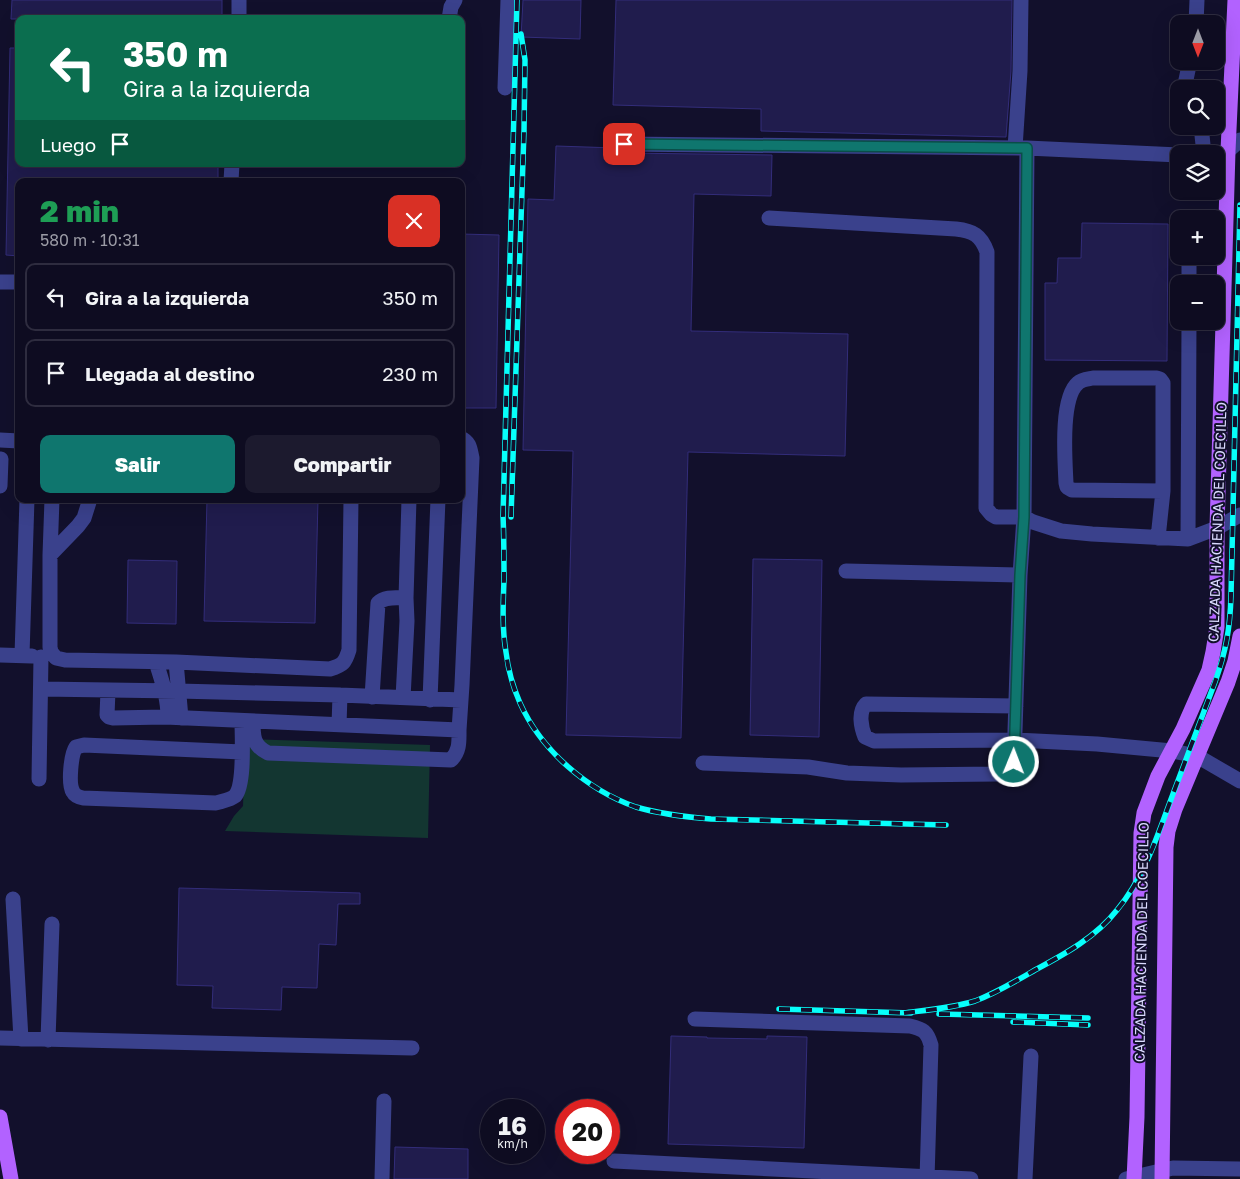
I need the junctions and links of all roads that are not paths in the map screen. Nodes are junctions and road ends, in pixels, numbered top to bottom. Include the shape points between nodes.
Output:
1 (239, 0) edge
2 (455, 0) edge
3 (508, 0) edge
4 (1021, 0) edge
5 (1197, 0) edge
6 (1236, 0) edge
7 (238, 15) edge
8 (450, 15) edge
9 (1196, 15) edge
10 (505, 88) dead end
11 (1240, 140) edge
12 (624, 144) dead end
13 (1021, 148) junction
14 (1228, 151) junction
15 (1225, 152) edge
16 (1170, 155) edge
17 (769, 218) dead end
18 (0, 282) edge
19 (15, 282) edge
20 (1189, 330) edge
21 (0, 440) edge
22 (465, 440) edge
23 (15, 441) edge
24 (0, 459) edge
25 (0, 486) edge
26 (1163, 491) junction
27 (27, 503) edge
28 (52, 503) edge
29 (89, 503) edge
30 (351, 503) edge
31 (410, 503) edge
32 (438, 503) edge
33 (1240, 515) edge
34 (1024, 517) junction
35 (1217, 528) junction
36 (1158, 538) junction
37 (1188, 539) junction
38 (50, 555) junction
39 (846, 571) dead end
40 (1020, 575) junction
41 (406, 598) junction
42 (1240, 636) edge
43 (0, 655) edge
44 (22, 655) junction
45 (49, 658) junction
46 (156, 662) junction
47 (176, 662) junction
48 (41, 689) junction
49 (108, 691) junction
50 (172, 691) junction
51 (340, 695) junction
52 (372, 697) junction
53 (403, 698) junction
54 (430, 700) junction
55 (461, 700) junction
56 (1016, 706) junction
57 (175, 718) junction
58 (248, 721) junction
59 (339, 725) junction
60 (459, 730) junction
61 (1015, 740) junction
62 (1172, 750) junction
63 (242, 752) junction
64 (1197, 756) junction
65 (703, 763) dead end
66 (39, 779) dead end
67 (1240, 781) edge
68 (13, 899) dead end
69 (52, 924) dead end
70 (695, 1019) dead end
71 (0, 1038) edge
72 (21, 1039) junction
73 (48, 1040) junction
74 (412, 1048) dead end
75 (1031, 1056) dead end
76 (384, 1101) dead end
77 (1137, 1117) junction
78 (1163, 1117) junction
79 (0, 1118) edge
80 (620, 1161) edge
81 (1240, 1169) edge
82 (1193, 1173) edge
83 (1162, 1174) edge
84 (927, 1178) edge
85 (1131, 1178) edge
86 (12, 1179) edge
87 (382, 1179) edge
88 (970, 1179) edge
89 (1025, 1179) edge

1 - 7 street
2 - 8 street
3 - 10 street
4 - 13 street
5 - 9 street
6 - 14 main road, CALZADA HACIENDA DEL COECILLO
11 - 14 street
12 - 13 street
13 - 16 street
13 - 34 street
14 - 15 street
14 - 35 main road, CALZADA HACIENDA DEL COECILLO
17 - 34 street via 956,229 970,231 985,245 986,508 996,517
18 - 19 street
20 - 37 street
21 - 23 street
22 - 55 street via 470,446 472,458
24 - 25 street
26 - 26 street via 1164,390 1160,379 1093,378 1080,381 1070,394 1068,404 1065,442 1067,487 1072,490
26 - 36 street
27 - 44 street
28 - 38 street
29 - 38 street via 84,518
30 - 47 street via 349,650 346,661 330,669
31 - 41 street
32 - 54 street
33 - 35 street
34 - 36 street via 1061,531
34 - 40 street
35 - 37 street
35 - 62 main road, CALZADA HACIENDA DEL COECILLO via 1217,627 1213,652 1209,670
36 - 37 street
38 - 45 street
39 - 40 street
40 - 56 street
41 - 52 street via 389,598 378,603
41 - 53 street
42 - 64 main road, CALZADA HACIENDA DEL COECILLO via 1228,682
43 - 44 street
44 - 45 street
45 - 46 street
45 - 48 street
46 - 47 street
46 - 50 street
47 - 50 street
48 - 49 street
48 - 66 street
49 - 50 street
49 - 57 street via 107,715 110,718
50 - 51 street
50 - 57 street via 168,705
51 - 52 street
51 - 59 street
52 - 53 street
53 - 54 street
54 - 55 street
55 - 60 street
56 - 61 street
56 - 61 street via 866,704 861,715 862,731 865,737 874,741
57 - 58 street
58 - 59 street
58 - 60 street via 257,747 268,754 451,760 459,746
58 - 63 street
59 - 60 street
61 - 62 street
61 - 65 street via 1014,762 1010,769 998,774 901,775
62 - 64 street
62 - 77 main road, CALZADA HACIENDA DEL COECILLO via 1144,813 1141,833
63 - 63 street via 79,746 74,751 71,789 77,797 83,798 216,803 236,795 241,779
64 - 67 street
64 - 78 main road, CALZADA HACIENDA DEL COECILLO via 1175,809 1166,847
68 - 72 street
69 - 73 street
70 - 84 street via 910,1026 923,1030 930,1045
71 - 72 street
72 - 73 street
73 - 74 street
75 - 89 street
76 - 87 street
77 - 78 main road
77 - 85 main road, CALZADA HACIENDA DEL COECILLO
78 - 83 main road, CALZADA HACIENDA DEL COECILLO
79 - 86 main road
80 - 84 street
81 - 82 street
82 - 83 street via 1173,1168
83 - 85 street
84 - 88 street

